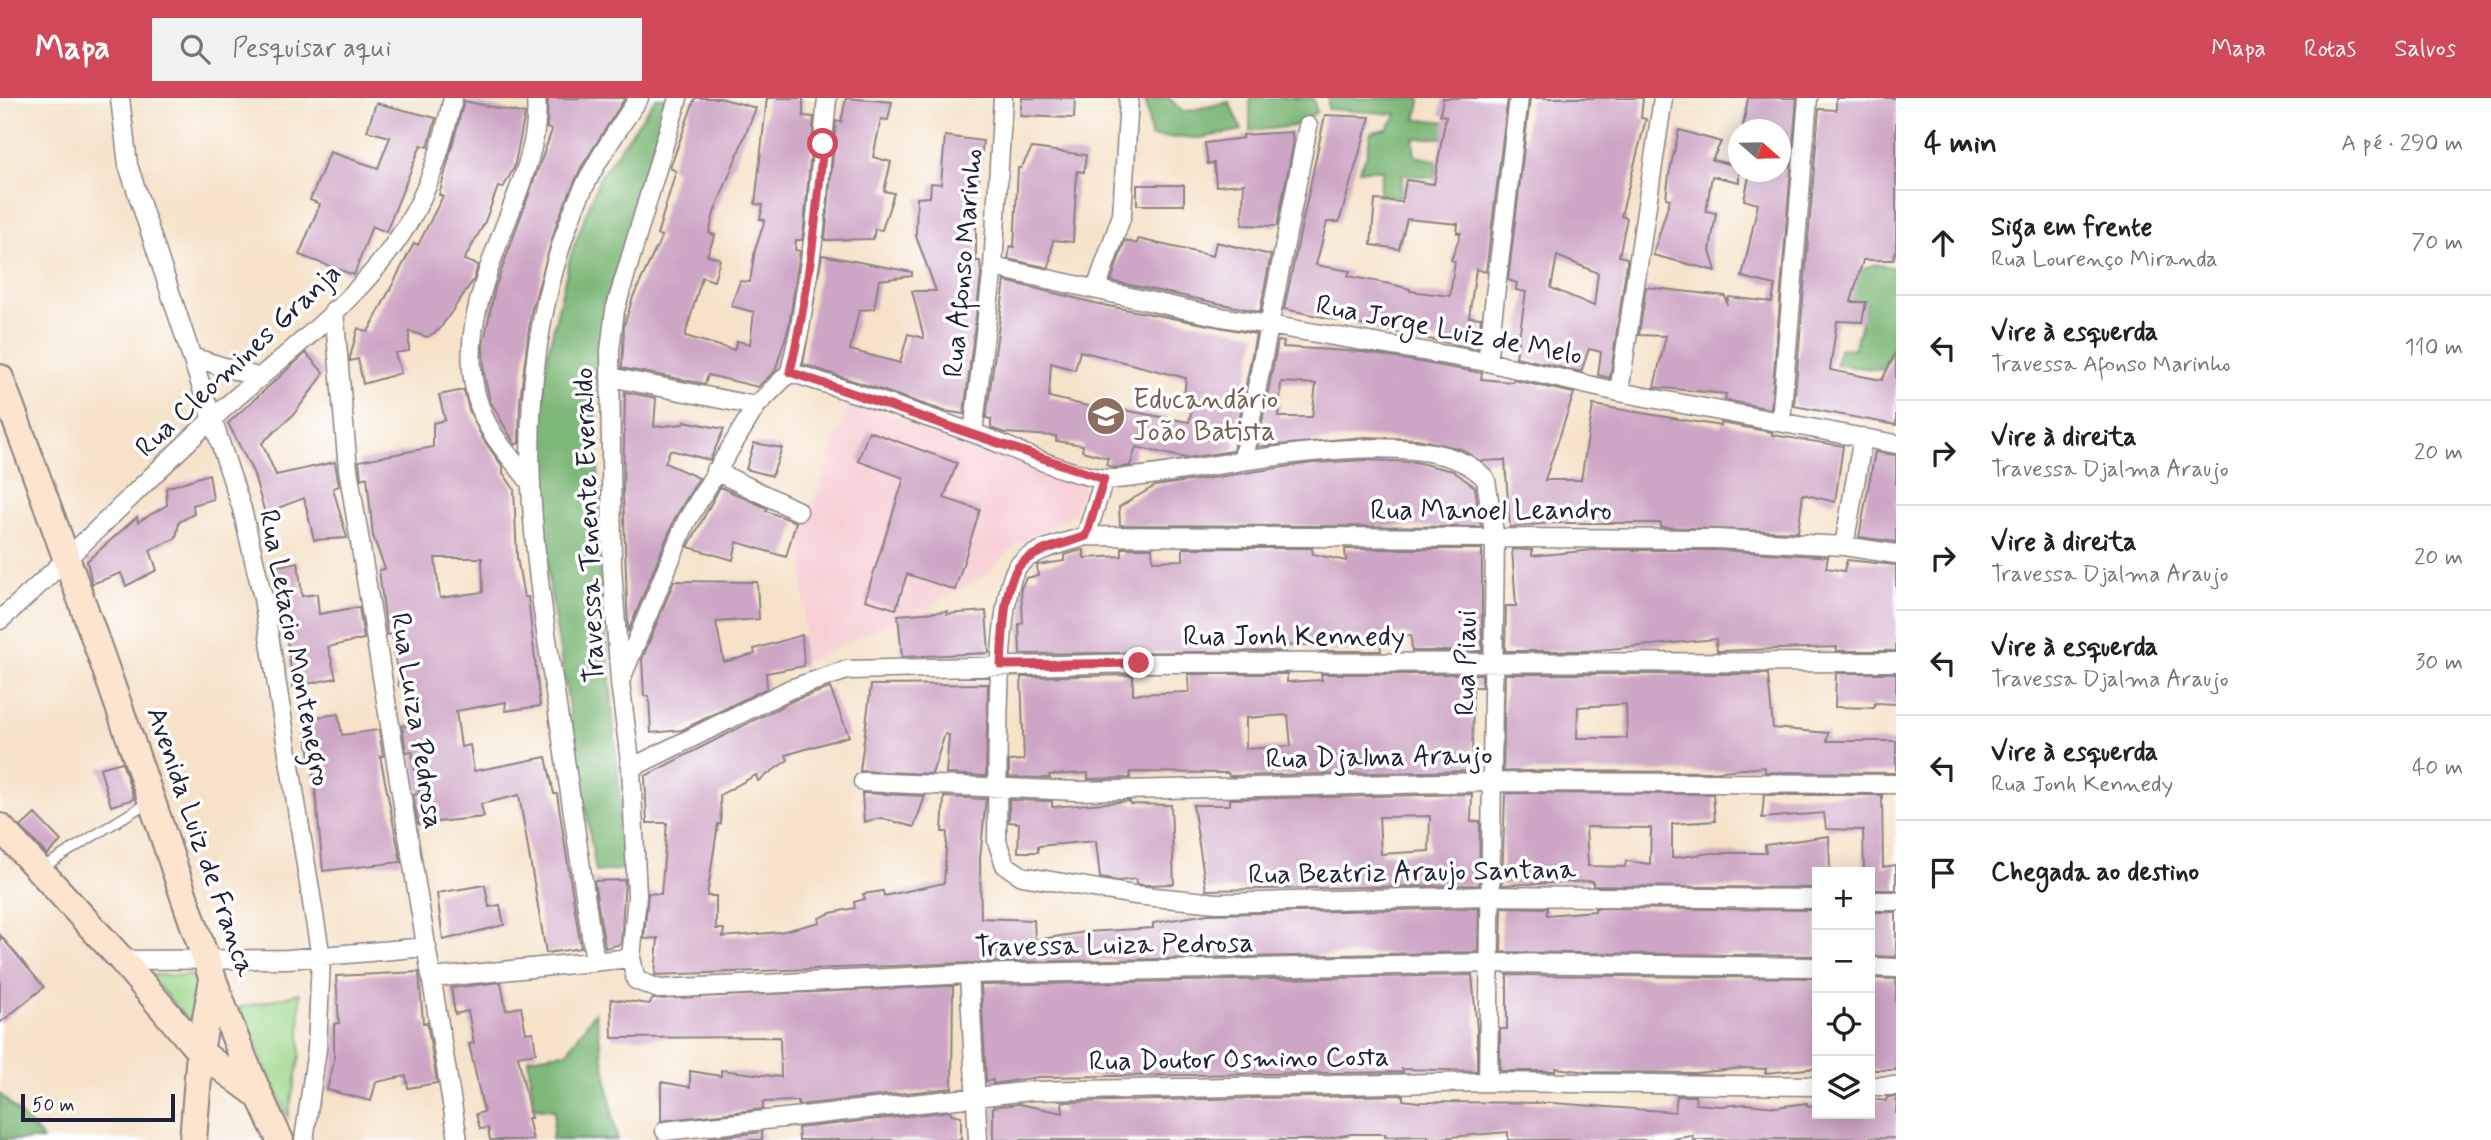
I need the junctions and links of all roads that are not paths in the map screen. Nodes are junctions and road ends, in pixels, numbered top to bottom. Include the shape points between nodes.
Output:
1 (120, 98) edge
2 (453, 98) edge
3 (536, 98) edge
4 (639, 98) edge
5 (678, 98) edge
6 (827, 98) edge
7 (1003, 98) edge
8 (1129, 98) edge
9 (1519, 98) edge
10 (1663, 98) edge
11 (1808, 98) edge
12 (1308, 126) dead end
13 (993, 267) junction
14 (1096, 289) junction
15 (334, 310) junction
16 (1269, 323) junction
17 (192, 357) junction
18 (1487, 362) junction
19 (790, 372) junction
20 (610, 377) junction
21 (0, 378) edge
22 (260, 378) junction
23 (1619, 392) junction
24 (756, 406) junction
25 (211, 419) junction
26 (1781, 421) junction
27 (973, 433) junction
28 (1863, 438) junction
29 (1896, 444) edge
30 (1244, 459) junction
31 (715, 471) junction
32 (1104, 479) junction
33 (529, 481) junction
34 (798, 511) dead end
35 (1086, 536) junction
36 (1494, 539) junction
37 (1844, 546) junction
38 (1896, 554) edge
39 (69, 560) junction
40 (0, 620) edge
41 (1493, 661) junction
42 (1896, 662) edge
43 (1001, 665) junction
44 (620, 682) junction
45 (631, 768) junction
46 (863, 782) dead end
47 (1492, 782) junction
48 (1896, 784) edge
49 (998, 788) junction
50 (152, 800) junction
51 (0, 827) edge
52 (38, 869) junction
53 (1490, 895) junction
54 (1812, 899) edge
55 (1875, 901) edge
56 (1896, 901) edge
57 (427, 947) junction
58 (321, 958) junction
59 (631, 958) junction
60 (122, 960) junction
61 (595, 962) junction
62 (1489, 963) junction
63 (1812, 967) edge
64 (1875, 967) edge
65 (1896, 968) edge
66 (210, 969) junction
67 (969, 974) junction
68 (432, 978) junction
69 (200, 1052) junction
70 (1488, 1082) junction
71 (1812, 1086) edge
72 (1875, 1086) edge
73 (1896, 1086) edge
74 (258, 1095) junction
75 (974, 1095) junction
76 (665, 1131) dead end
77 (193, 1140) edge
78 (279, 1140) edge
79 (304, 1140) edge
80 (458, 1140) edge
81 (978, 1140) edge

1 - 17 street, Rua Letacio Montenegro via 128,164
2 - 15 street, Rua Cleomines Granja via 432,172 414,213 387,254
3 - 33 street via 530,156 484,279 474,313 472,345 477,398 492,433
4 - 33 street via 594,165 555,266 535,358
5 - 20 street, Travessa Tenente Everaldo via 615,310
6 - 19 street via 815,228
7 - 13 street, Rua Afonso Marinho
8 - 14 street via 1122,215
9 - 18 street
10 - 23 street
11 - 26 street
12 - 16 street
13 - 14 street, Rua Jorge Luiz de Melo
13 - 27 street, Rua Afonso Marinho
14 - 16 street, Rua Jorge Luiz de Melo
15 - 22 street, Rua Cleomines Granja
15 - 57 street, Rua Luiza Pedrosa via 348,469
16 - 18 street, Rua Jorge Luiz de Melo
16 - 30 street
17 - 22 street
17 - 25 street, Rua Letacio Montenegro
18 - 23 street, Rua Jorge Luiz de Melo
19 - 24 street
19 - 27 street
20 - 24 street
20 - 44 street, Travessa Tenente Everaldo via 612,567
21 - 39 main road, Avenida Luiz de Franca
22 - 25 street, Rua Cleomines Granja
23 - 26 street, Rua Jorge Luiz de Melo
24 - 31 street
25 - 39 street, Rua Cleomines Granja
25 - 58 street, Rua Letacio Montenegro via 253,546
26 - 28 street, Rua Jorge Luiz de Melo
27 - 32 street
28 - 29 street, Rua Jorge Luiz de Melo
28 - 37 street
30 - 32 street
30 - 36 street, Rua Piaui via 1375,449 1415,449 1448,456 1471,466 1486,480
31 - 34 street
31 - 44 street via 686,522
32 - 35 street
33 - 61 street via 533,549
35 - 36 street, Rua Manoel Leandro
35 - 43 street via 1018,566 1010,585
36 - 37 street, Rua Manoel Leandro via 1716,539
36 - 41 street, Rua Piaui
37 - 38 street, Rua Manoel Leandro
39 - 40 street, Rua Cleomines Granja
39 - 50 main road, Avenida Luiz de Franca
41 - 42 street, Rua Jonh Kennedy
41 - 43 street, Rua Jonh Kennedy
41 - 47 street, Rua Piaui
43 - 45 street, Rua Jonh Kennedy via 848,670 819,677
43 - 49 street
44 - 45 street, Travessa Tenente Everaldo
45 - 59 street, Travessa Tenente Everaldo via 637,896
46 - 49 street, Rua Djalma Araujo
47 - 48 street, Rua Djalma Araujo
47 - 49 street, Rua Djalma Araujo via 1077,791
47 - 53 street, Rua Piaui
49 - 53 street, Rua Beatriz Araujo Santana via 1000,858 1010,871 1041,880 1216,903
50 - 52 lane
50 - 66 main road, Avenida Luiz de Franca
51 - 52 main road
52 - 60 main road
53 - 54 street, Rua Beatriz Araujo Santana
53 - 62 street, Rua Piaui
55 - 56 street
57 - 58 street
57 - 68 street, Rua Luiza Pedrosa
58 - 66 street
58 - 79 street, Rua Letacio Montenegro via 317,1049
59 - 61 street
59 - 67 street, Travessa Luiza Pedrosa via 635,980 659,989
60 - 66 street
60 - 69 main road
61 - 68 street
62 - 63 street, Travessa Luiza Pedrosa
62 - 67 street, Travessa Luiza Pedrosa
62 - 70 street, Rua Piaui
64 - 65 street
66 - 69 main road
66 - 74 main road, Avenida Luiz de Franca
67 - 75 street
68 - 80 street, Rua Luiza Pedrosa
69 - 74 main road
69 - 77 main road
70 - 71 street, Rua Doutor Osmino Costa
70 - 75 street, Rua Doutor Osmino Costa via 1137,1087
72 - 73 street
74 - 78 main road, Avenida Luiz de Franca
75 - 76 street, Rua Doutor Osmino Costa
75 - 81 street

